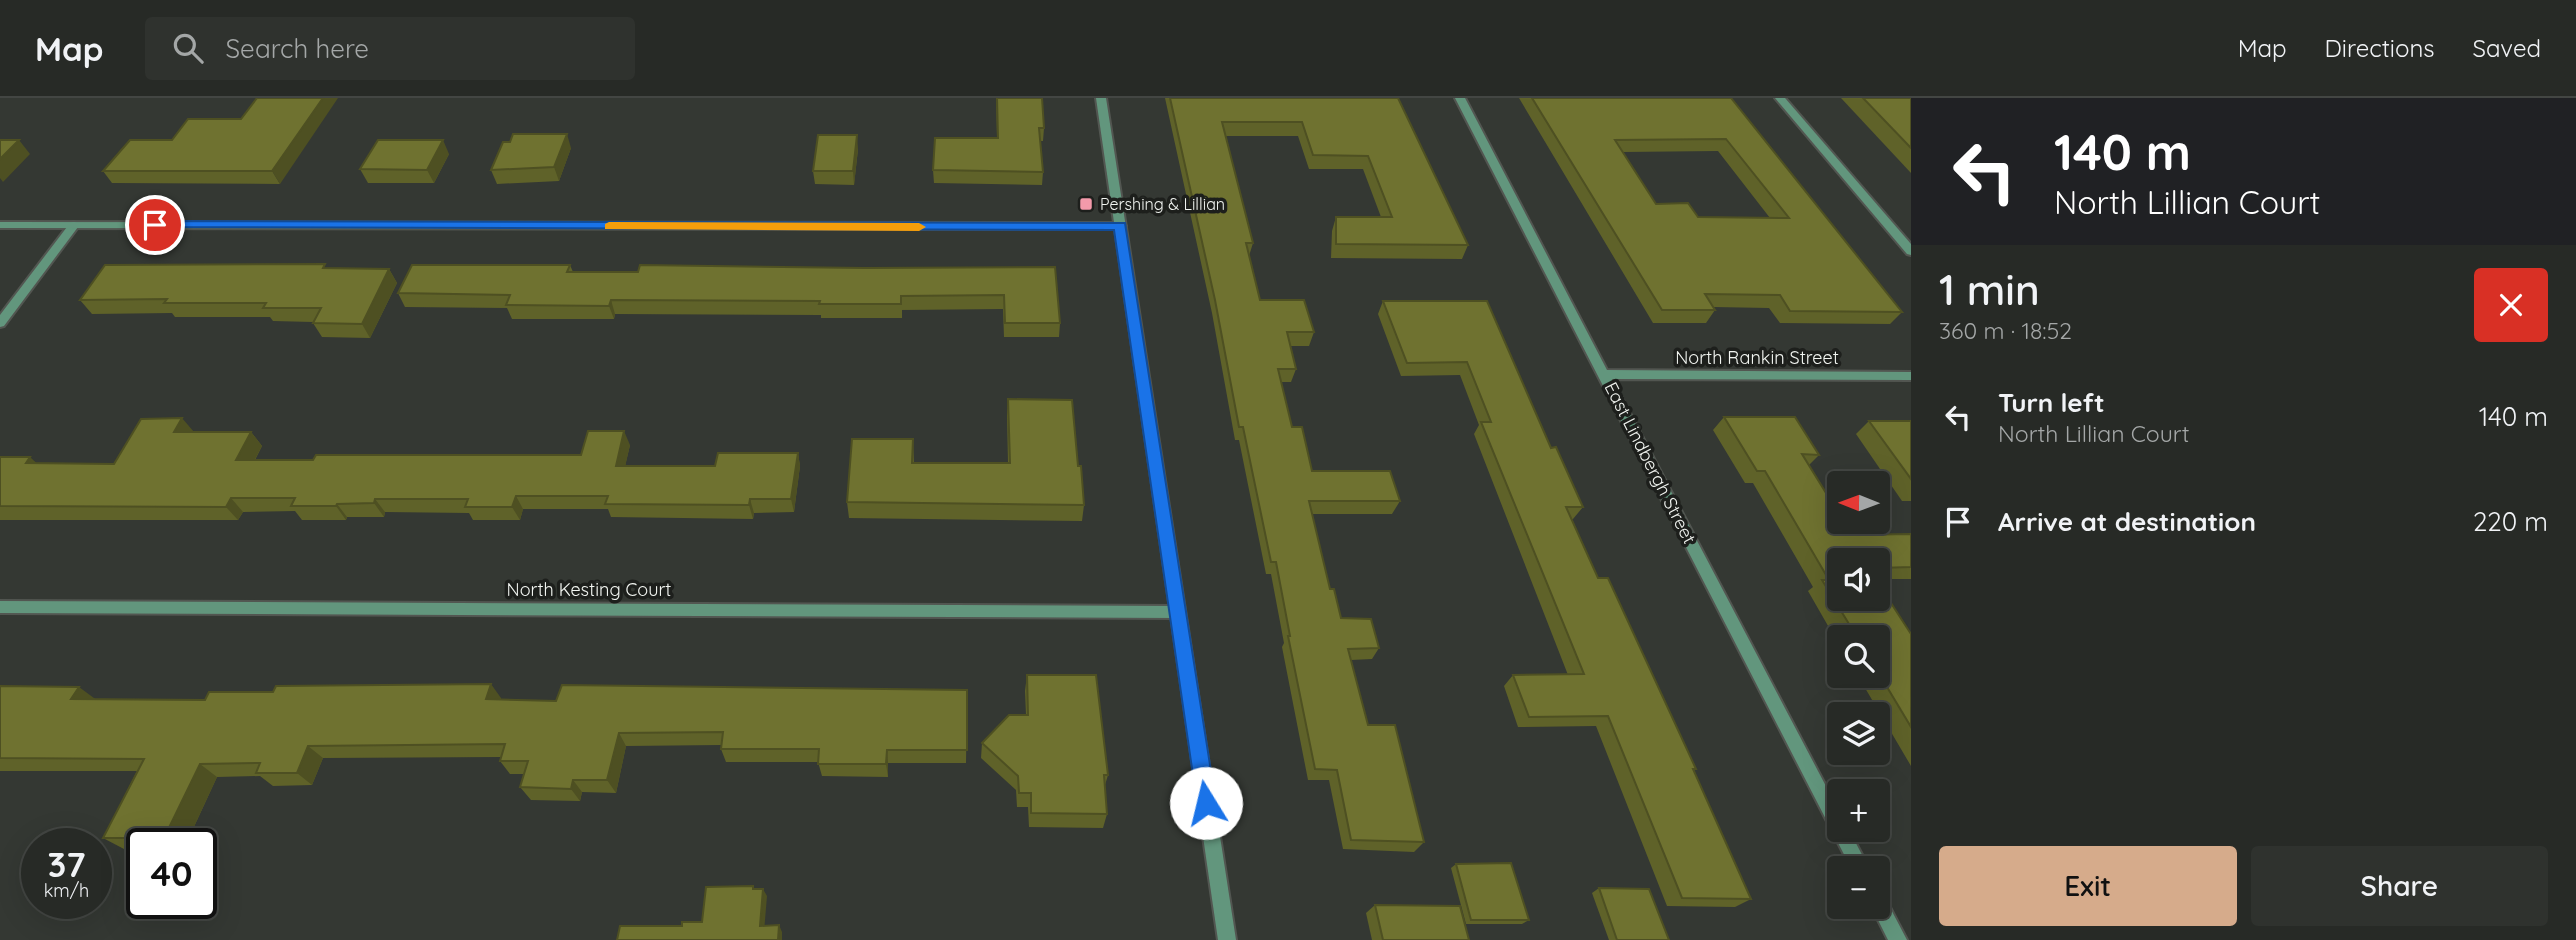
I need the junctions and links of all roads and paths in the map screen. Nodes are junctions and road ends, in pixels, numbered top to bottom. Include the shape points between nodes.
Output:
1 (1101, 98) edge
2 (1460, 98) edge
3 (1780, 98) edge
4 (0, 225) edge
5 (74, 225) junction
6 (1120, 226) junction
7 (1911, 251) edge
8 (0, 323) edge
9 (1603, 374) junction
10 (1911, 376) edge
11 (0, 607) edge
12 (1177, 612) junction
13 (1827, 804) edge
14 (1887, 919) edge
15 (1227, 940) edge
16 (1898, 940) edge

1 - 6 street
2 - 9 street, East Lindbergh Street
3 - 7 street
4 - 5 street
5 - 6 street
5 - 8 street
6 - 12 street
9 - 10 street, North Rankin Street
9 - 13 street, East Lindbergh Street
11 - 12 street, North Kesting Court
12 - 15 street
14 - 16 street

